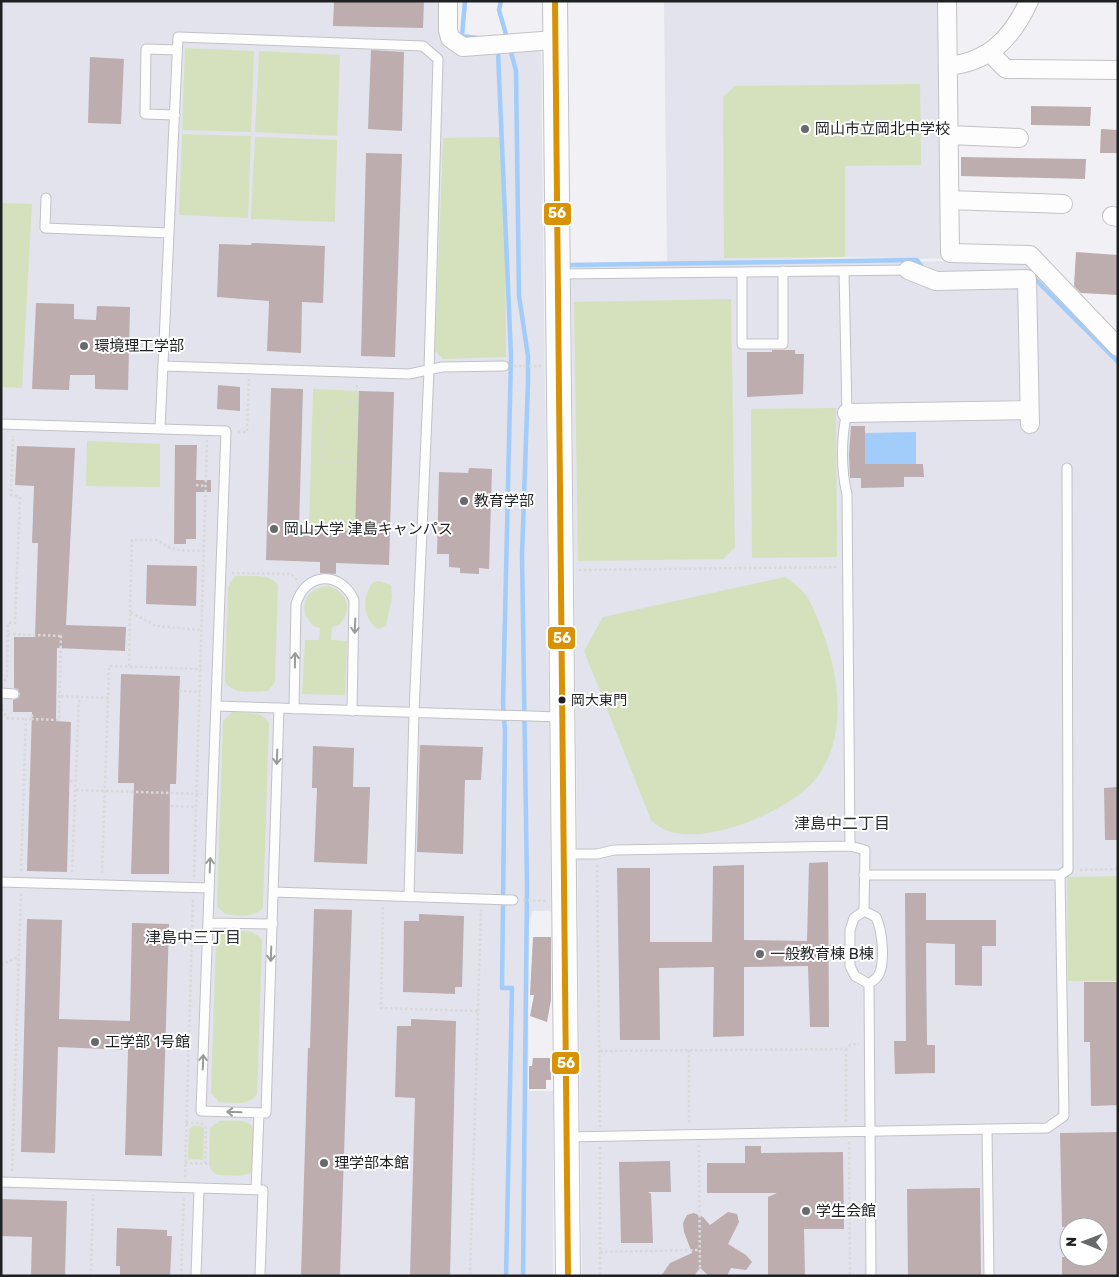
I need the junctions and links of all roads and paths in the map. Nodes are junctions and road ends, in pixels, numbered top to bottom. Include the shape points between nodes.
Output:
1 (448, 1) edge
2 (555, 1) edge
3 (947, 1) edge
4 (1028, 1) edge
5 (555, 40) junction
6 (177, 50) junction
7 (989, 52) junction
8 (948, 66) junction
9 (1118, 70) edge
10 (175, 114) junction
11 (950, 136) junction
12 (1018, 138) dead end
13 (46, 198) dead end
14 (950, 200) junction
15 (1064, 204) dead end
16 (169, 234) junction
17 (844, 270) junction
18 (908, 270) joint
19 (782, 271) junction
20 (742, 272) junction
21 (557, 274) junction
22 (1118, 347) edge
23 (163, 366) junction
24 (504, 366) dead end
25 (514, 366) dead end
26 (534, 366) dead end
27 (250, 369) junction
28 (429, 370) junction
29 (357, 372) junction
30 (847, 413) junction
31 (1, 424) edge
32 (14, 424) junction
33 (160, 429) junction
34 (207, 431) junction
35 (226, 431) junction
36 (354, 462) dead end
37 (1067, 468) dead end
38 (196, 485) dead end
39 (206, 486) junction
40 (204, 551) junction
41 (848, 566) junction
42 (560, 570) junction
43 (221, 573) junction
44 (304, 588) junction
45 (130, 612) junction
46 (202, 630) junction
47 (8, 634) junction
48 (129, 666) junction
49 (201, 669) junction
50 (217, 669) junction
51 (179, 691) dead end
52 (200, 692) junction
53 (2, 694) edge
54 (14, 694) dead end
55 (58, 696) junction
56 (79, 697) junction
57 (108, 698) junction
58 (216, 706) junction
59 (279, 708) junction
60 (294, 709) junction
61 (352, 711) junction
62 (32, 712) dead end
63 (414, 713) junction
64 (561, 717) junction
65 (26, 719) junction
66 (32, 719) junction
67 (70, 781) dead end
68 (76, 781) junction
69 (76, 790) junction
70 (105, 791) junction
71 (196, 794) junction
72 (213, 795) junction
73 (171, 806) dead end
74 (196, 807) junction
75 (850, 846) junction
76 (563, 854) junction
77 (596, 854) junction
78 (1118, 869) edge
79 (1064, 872) junction
80 (864, 875) junction
81 (1, 882) edge
82 (21, 882) junction
83 (72, 884) junction
84 (101, 885) junction
85 (194, 888) junction
86 (210, 888) junction
87 (274, 892) junction
88 (383, 896) junction
89 (409, 897) junction
90 (482, 899) junction
91 (510, 900) joint
92 (532, 901) dead end
93 (864, 911) junction
94 (208, 923) junction
95 (272, 924) junction
96 (19, 957) junction
97 (1, 965) edge
98 (869, 984) junction
99 (478, 1011) junction
100 (869, 1044) junction
101 (846, 1049) junction
102 (689, 1050) junction
103 (600, 1051) junction
104 (259, 1113) junction
105 (186, 1123) junction
106 (987, 1129) junction
107 (870, 1130) junction
108 (846, 1131) junction
109 (694, 1133) junction
110 (600, 1136) junction
111 (566, 1137) junction
112 (185, 1164) junction
113 (205, 1164) junction
114 (257, 1165) junction
115 (1, 1182) edge
116 (11, 1183) junction
117 (94, 1185) junction
118 (184, 1188) junction
119 (199, 1189) junction
120 (256, 1190) junction
121 (700, 1250) junction
122 (600, 1252) junction
123 (90, 1276) edge
124 (182, 1276) edge
125 (196, 1276) edge
126 (260, 1276) edge
127 (470, 1276) edge
128 (568, 1276) edge
129 (600, 1276) edge
130 (700, 1276) edge
131 (850, 1276) edge
132 (871, 1276) edge
133 (990, 1276) edge

1 - 5 street via 450,38 464,47
2 - 5 street
3 - 8 street
4 - 7 street via 1022,16 999,47
5 - 21 street
6 - 10 lane
6 - 10 lane via 146,49 145,114
6 - 28 lane via 178,37 423,46 438,59
7 - 8 street via 975,60
7 - 9 street via 1006,69
8 - 11 street
10 - 16 lane
11 - 12 street
11 - 14 street
13 - 16 lane via 45,228
14 - 15 street
14 - 22 street via 950,253 1030,255
16 - 23 lane
17 - 18 lane
17 - 19 lane
17 - 30 lane
18 - 30 street via 936,281 1027,279 1029,417
19 - 20 lane
19 - 20 lane via 783,344 742,344
20 - 21 lane
21 - 42 street
23 - 27 lane
23 - 33 lane
24 - 28 lane
25 - 26 path
27 - 29 lane
27 - 35 path via 247,432
28 - 29 lane via 409,374
28 - 63 lane
29 - 36 path via 356,401 344,401 331,412 323,427 321,453 321,461
30 - 41 lane via 844,423 844,483
31 - 32 lane
32 - 33 lane
32 - 47 path via 11,495 20,497 16,623 8,623
33 - 34 lane
34 - 35 lane
34 - 39 path
35 - 43 lane
37 - 79 lane
38 - 39 path
39 - 40 path
40 - 45 path via 175,550 158,540 132,540
40 - 46 path
41 - 42 path
41 - 75 lane
42 - 64 street
43 - 44 path via 291,574
43 - 50 lane
60 -> 44 lane via 296,604
44 -> 61 lane via 318,580 333,580 347,588 354,600
45 - 46 path via 156,626
45 - 48 path
46 - 49 path
47 - 53 path via 7,678 2,683
47 - 55 path via 61,634
48 - 49 path
48 - 57 path via 110,666
49 - 50 path
49 - 52 path
50 - 58 lane
51 - 52 path
52 - 71 path
53 - 54 lane
53 - 65 path via 2,709 8,718
55 - 56 path
55 - 66 path via 59,720
56 - 57 path
56 - 68 path
57 - 70 path
58 - 59 lane
58 - 72 lane
59 - 60 lane
59 -> 87 lane
60 - 61 lane
61 - 63 lane
62 - 66 path
63 - 64 lane
63 - 89 lane
64 - 76 street
65 - 66 path
65 - 82 path
67 - 68 path
68 - 69 path
69 - 70 path
69 - 83 path
70 - 71 path
70 - 84 path
71 - 72 path
71 - 74 path
86 -> 72 lane
73 - 74 path
74 - 85 path
75 - 77 lane via 614,850
75 - 80 lane via 865,850
76 - 77 lane
76 - 111 street
77 - 103 path
78 - 79 path
79 - 80 lane
79 - 106 lane via 1064,1116 1047,1128
80 - 93 lane
81 - 82 lane
82 - 83 lane
82 - 96 path
83 - 84 lane
84 - 85 lane
85 - 86 lane
85 - 105 path
86 - 94 lane
87 - 88 lane
87 - 95 lane
88 - 89 lane
88 - 99 path via 381,1008
89 - 90 lane
90 - 91 lane
90 - 99 path
91 - 92 path
93 - 98 lane via 876,917 881,928 881,964 878,976
93 - 98 lane via 854,918 850,930 850,966 855,976
94 - 95 lane
104 -> 94 lane via 201,1111
95 -> 104 lane via 266,1113
96 - 97 path
96 - 116 path
98 - 100 lane
99 - 127 path
100 - 101 path via 850,1045
100 - 107 lane
101 - 102 path
101 - 108 path
102 - 103 path
102 - 109 path
103 - 110 path
104 - 114 lane
105 - 112 path
105 - 113 path via 201,1123 206,1128
106 - 107 lane
106 - 133 lane
107 - 108 lane
107 - 132 lane
108 - 109 lane
108 - 131 path via 849,1144
109 - 110 lane
109 - 121 path
110 - 111 lane
110 - 122 path
111 - 128 street
112 - 113 path
112 - 118 path
113 - 114 path
114 - 120 lane
115 - 116 lane
116 - 117 lane
117 - 118 lane
117 - 123 path
118 - 119 lane
118 - 124 path
119 - 120 lane
119 - 125 lane
120 - 126 lane via 263,1190
121 - 122 path
121 - 130 path
122 - 129 path

